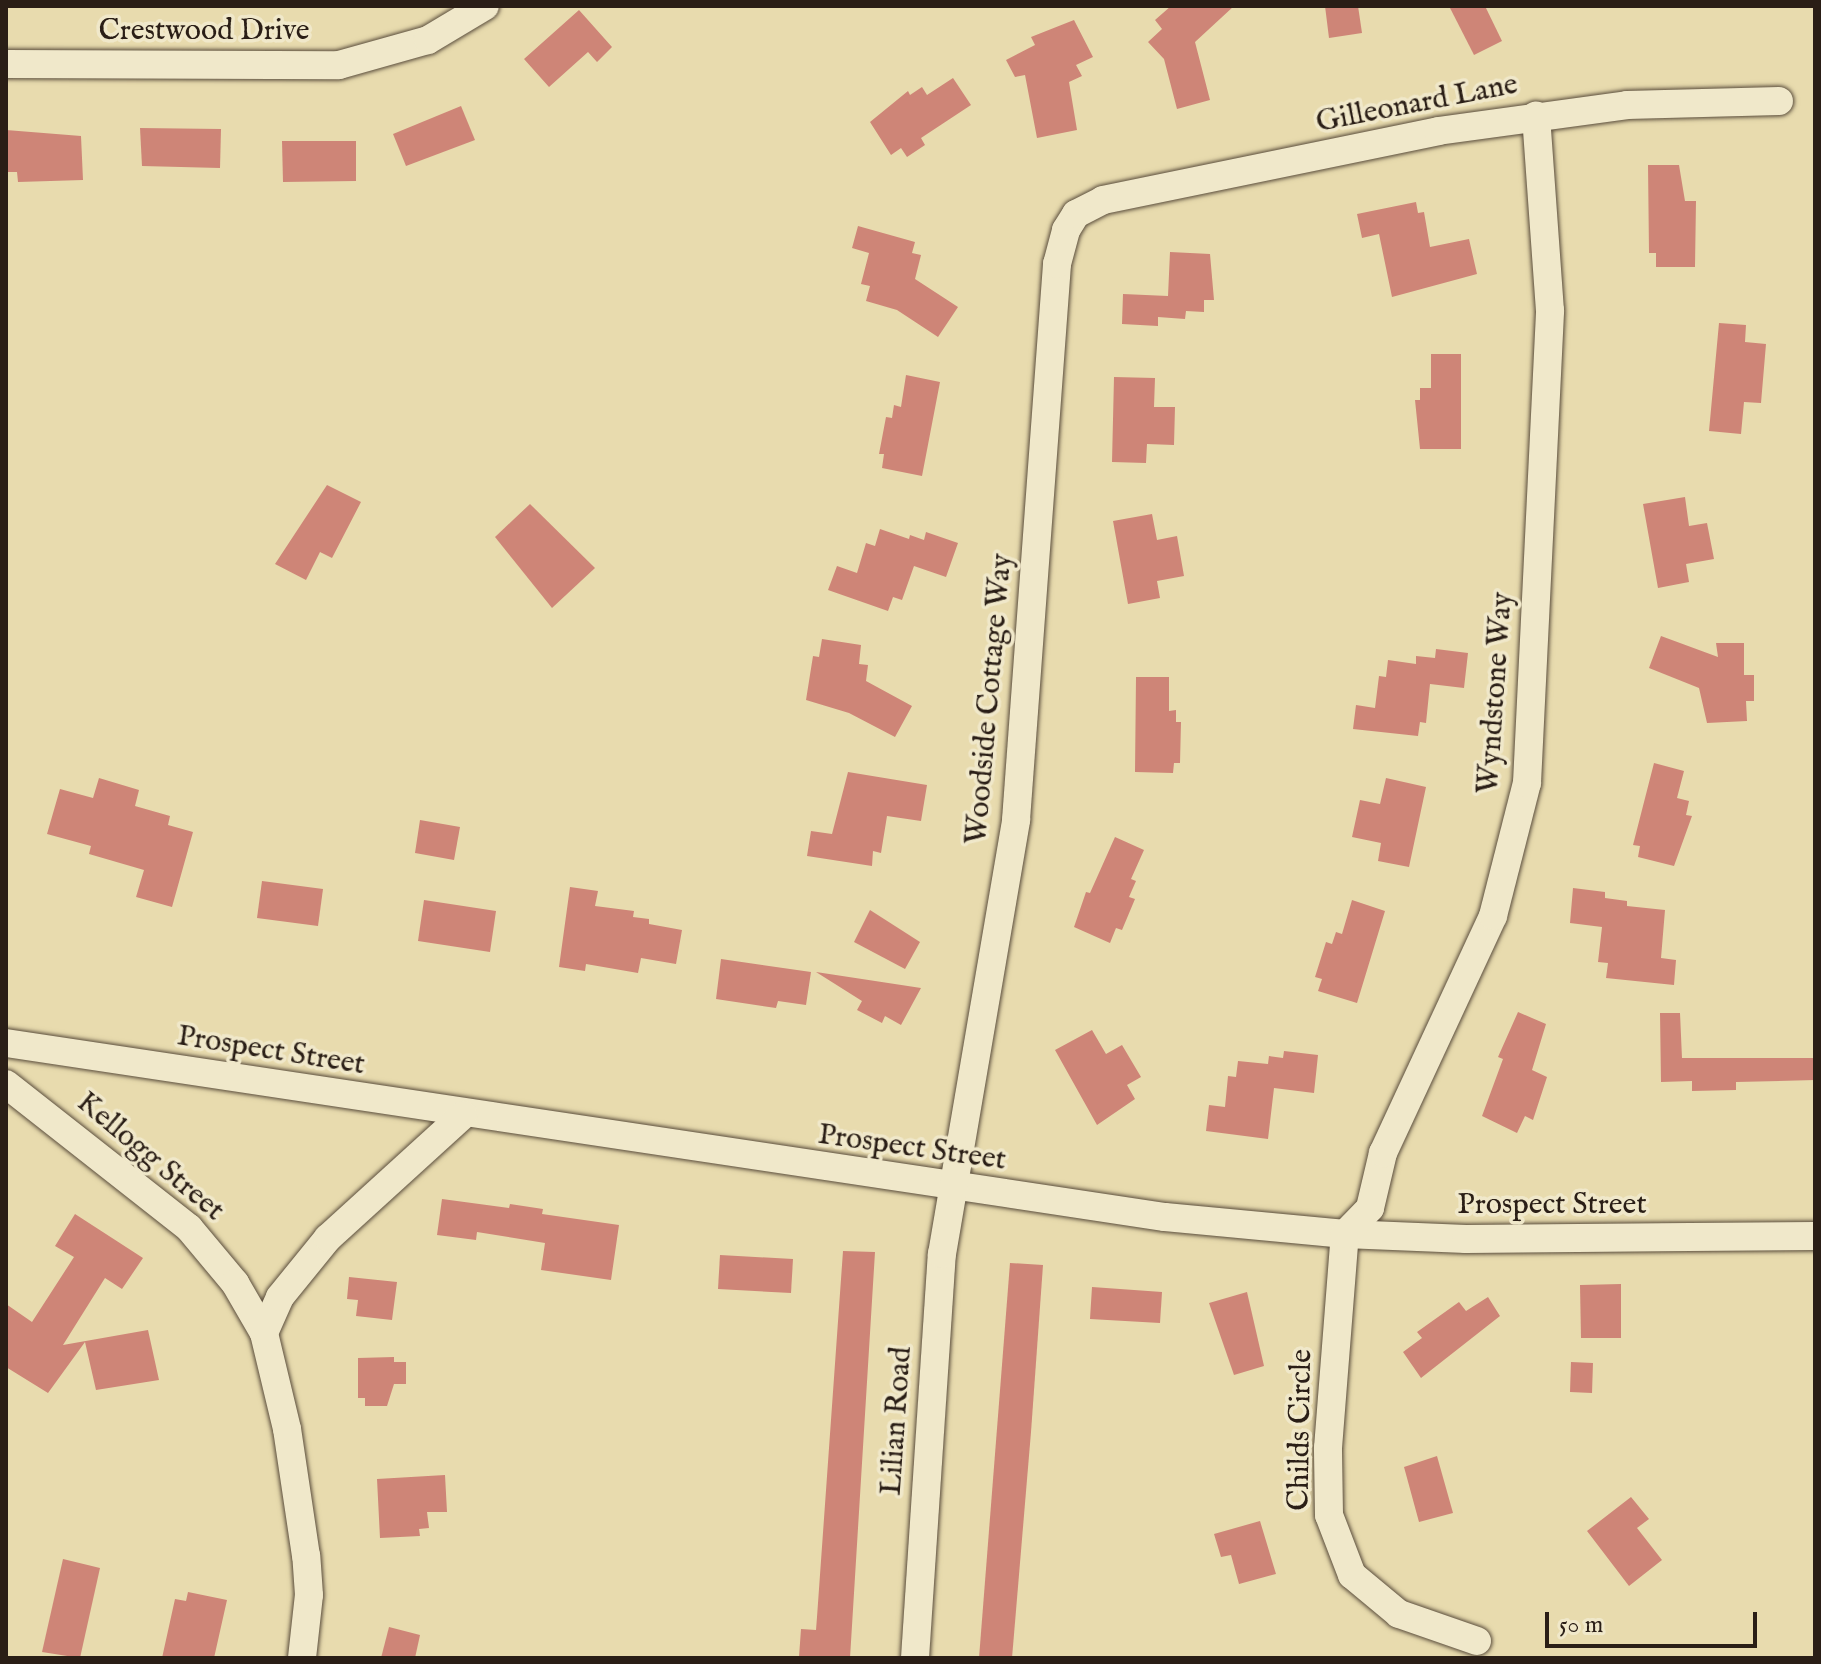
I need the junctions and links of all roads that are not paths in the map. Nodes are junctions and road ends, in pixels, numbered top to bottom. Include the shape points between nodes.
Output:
1 (485, 6) edge
2 (6, 64) edge
3 (1779, 101) dead end
4 (1536, 116) junction
5 (1076, 214) joint
6 (6, 1043) edge
7 (6, 1084) edge
8 (463, 1115) junction
9 (950, 1189) junction
10 (1345, 1234) junction
11 (1815, 1236) edge
12 (264, 1333) junction
13 (1477, 1641) dead end
14 (302, 1658) edge
15 (915, 1658) edge

1 - 2 street, Crestwood Drive via 428,40 339,65
3 - 4 street, Gilleonard Lane via 1678,102
4 - 5 street, Gilleonard Lane via 1103,200
4 - 10 street, Wyndstone Way via 1550,311 1530,747 1521,818 1479,951 1383,1153 1370,1208
5 - 9 street, Woodside Cottage Way via 1057,264 1016,820
6 - 8 street, Prospect Street
7 - 12 street, Kellogg Street via 189,1228 228,1274
8 - 9 street, Prospect Street
8 - 12 street via 400,1167 318,1249 280,1297
9 - 10 street, Prospect Street
9 - 15 street, Lilian Road
10 - 11 street, Prospect Street via 1573,1241
10 - 13 street, Childs Circle via 1327,1469 1329,1515 1338,1548 1352,1575 1373,1597 1427,1627
12 - 14 street, Kellogg Street via 293,1459 306,1556 309,1595

